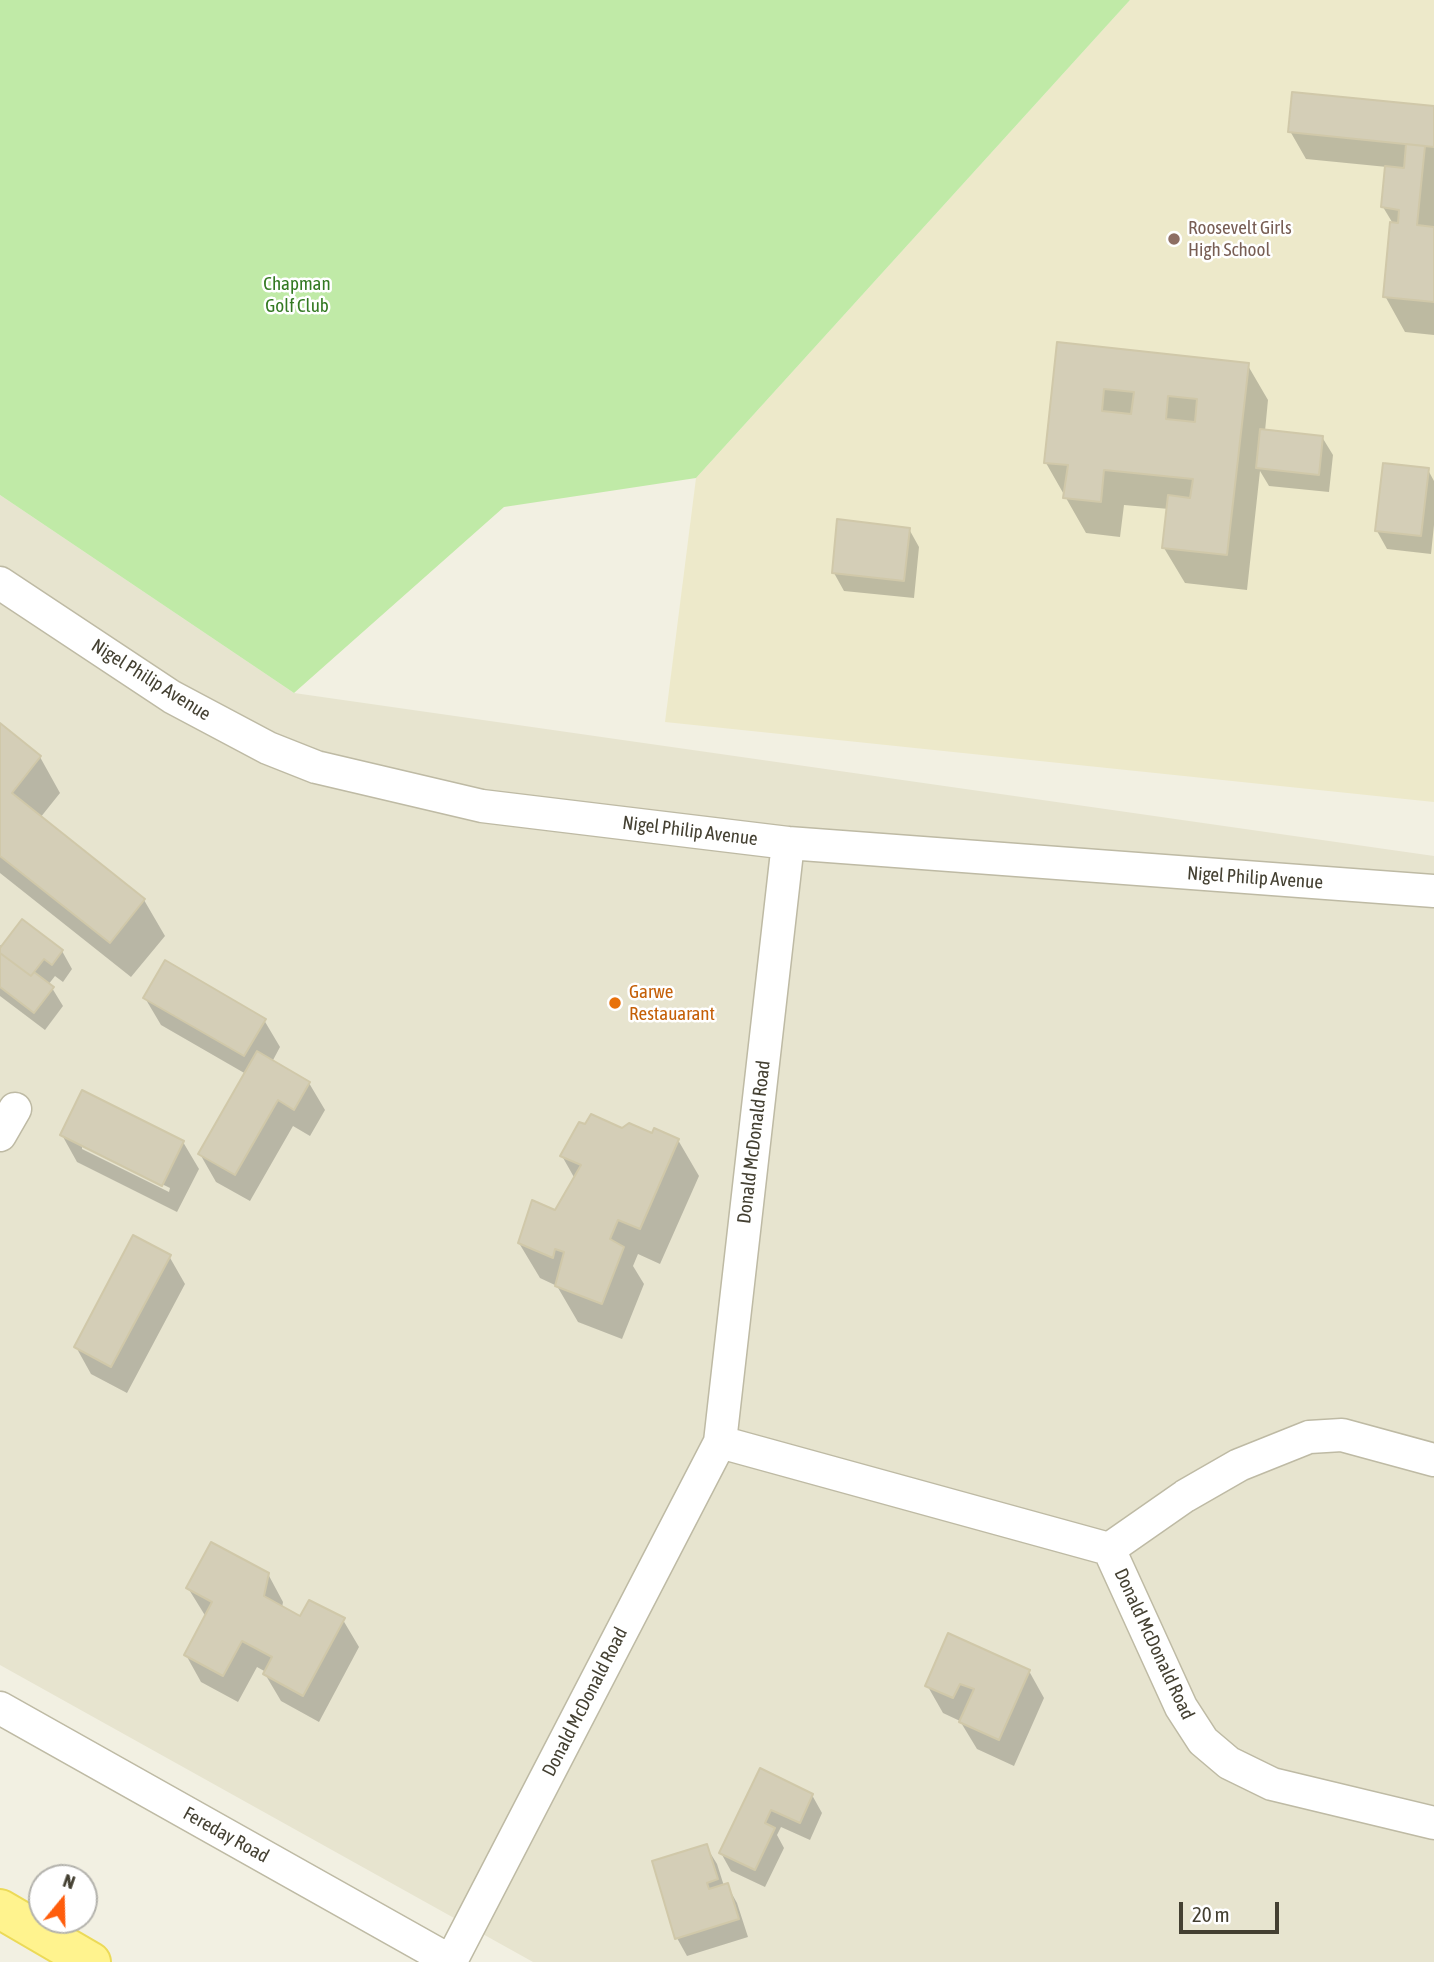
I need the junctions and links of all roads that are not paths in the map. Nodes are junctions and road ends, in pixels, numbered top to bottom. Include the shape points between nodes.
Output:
1 (0, 583) edge
2 (788, 843) junction
3 (1434, 891) edge
4 (720, 1442) junction
5 (1434, 1460) edge
6 (1110, 1549) junction
7 (0, 1708) edge
8 (1434, 1823) edge
9 (0, 1909) edge
10 (91, 1962) edge
11 (451, 1962) edge

1 - 2 street, Nigel Philip Avenue via 172,697 268,748 316,767 482,806
2 - 3 street, Nigel Philip Avenue
2 - 4 street, Donald McDonald Road
4 - 6 street, Donald McDonald Road
4 - 11 street, Donald McDonald Road
5 - 6 street, Donald McDonald Road via 1342,1435 1309,1437 1239,1465 1196,1489
6 - 8 street, Donald McDonald Road via 1181,1707 1203,1741 1229,1763 1272,1784
7 - 11 street, Fereday Road
9 - 10 main road

